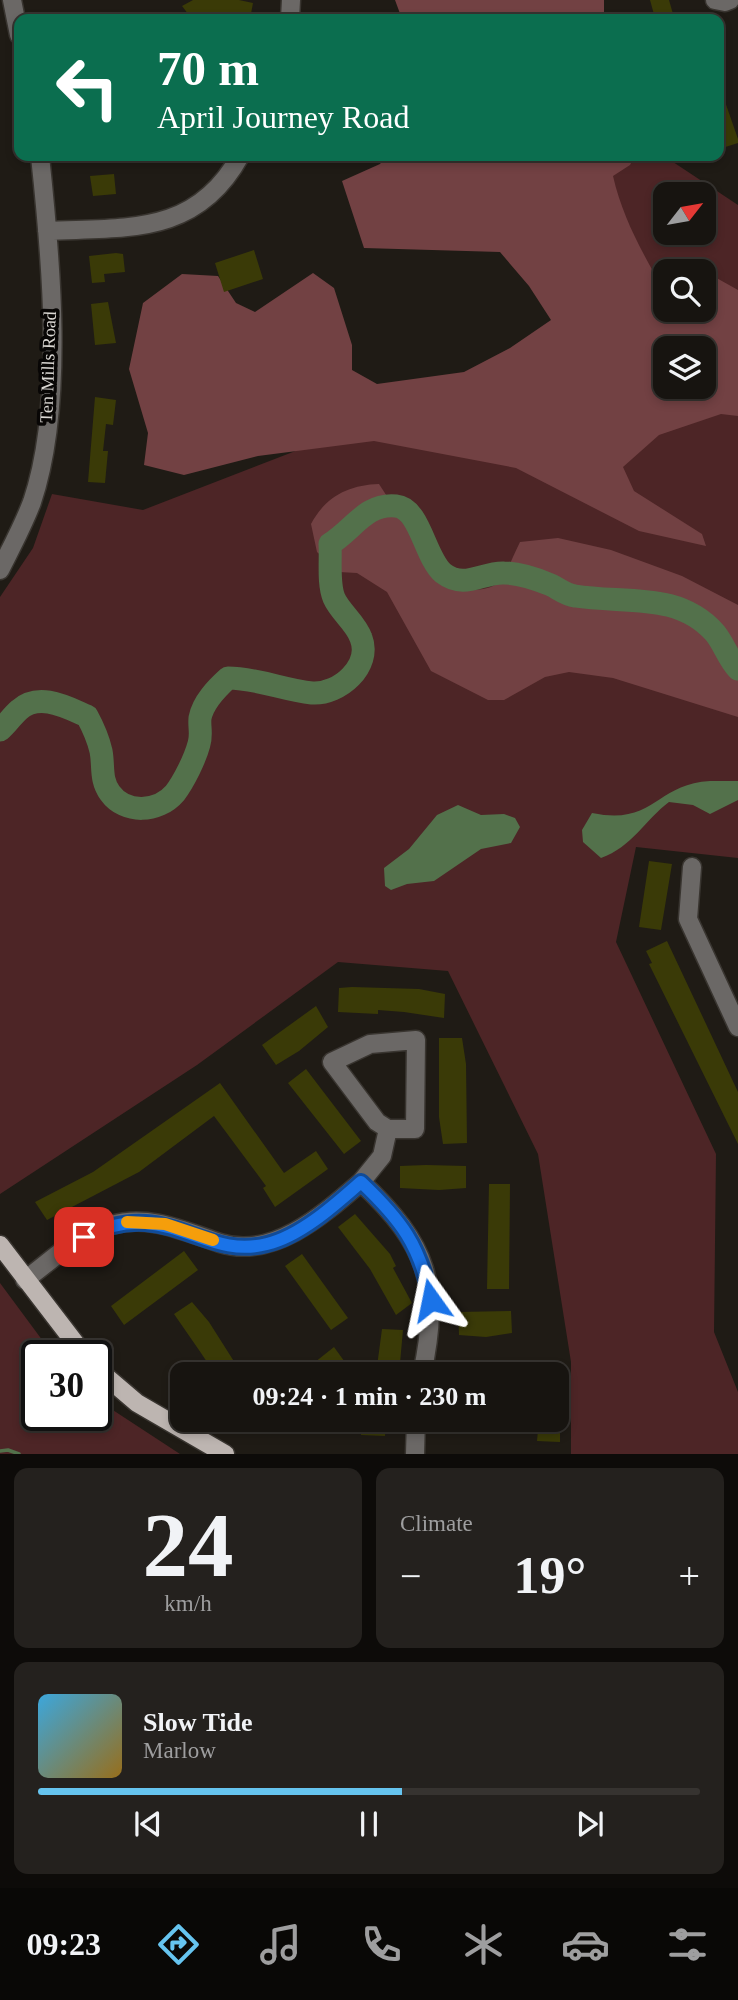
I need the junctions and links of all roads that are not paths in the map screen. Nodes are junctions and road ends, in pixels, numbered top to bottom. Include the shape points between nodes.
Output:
1 (715, 0) edge
2 (732, 0) edge
3 (738, 6) edge
4 (40, 161) edge
5 (236, 161) edge
6 (47, 231) junction
7 (0, 570) edge
8 (692, 867) dead end
9 (738, 1027) edge
10 (388, 1129) junction
11 (361, 1182) junction
12 (0, 1245) edge
13 (25, 1280) junction
14 (72, 1340) edge
15 (424, 1362) edge
16 (112, 1382) edge
17 (416, 1432) edge
18 (225, 1454) edge
19 (415, 1454) edge

1 - 2 street
2 - 3 street
4 - 6 street, Ten Mills Road
5 - 6 street via 216,190 181,215 147,225
6 - 7 street, Ten Mills Road via 50,367 42,461 32,501
8 - 9 street via 688,919
10 - 10 street via 377,1122 332,1062 370,1044 416,1040 415,1129
10 - 11 street via 382,1156
11 - 13 street via 300,1228 267,1244 223,1244 179,1227 147,1222 111,1224 84,1237
11 - 15 street via 401,1223 424,1267 431,1315
12 - 13 main road
13 - 14 main road
16 - 18 main road via 137,1403
17 - 19 street

